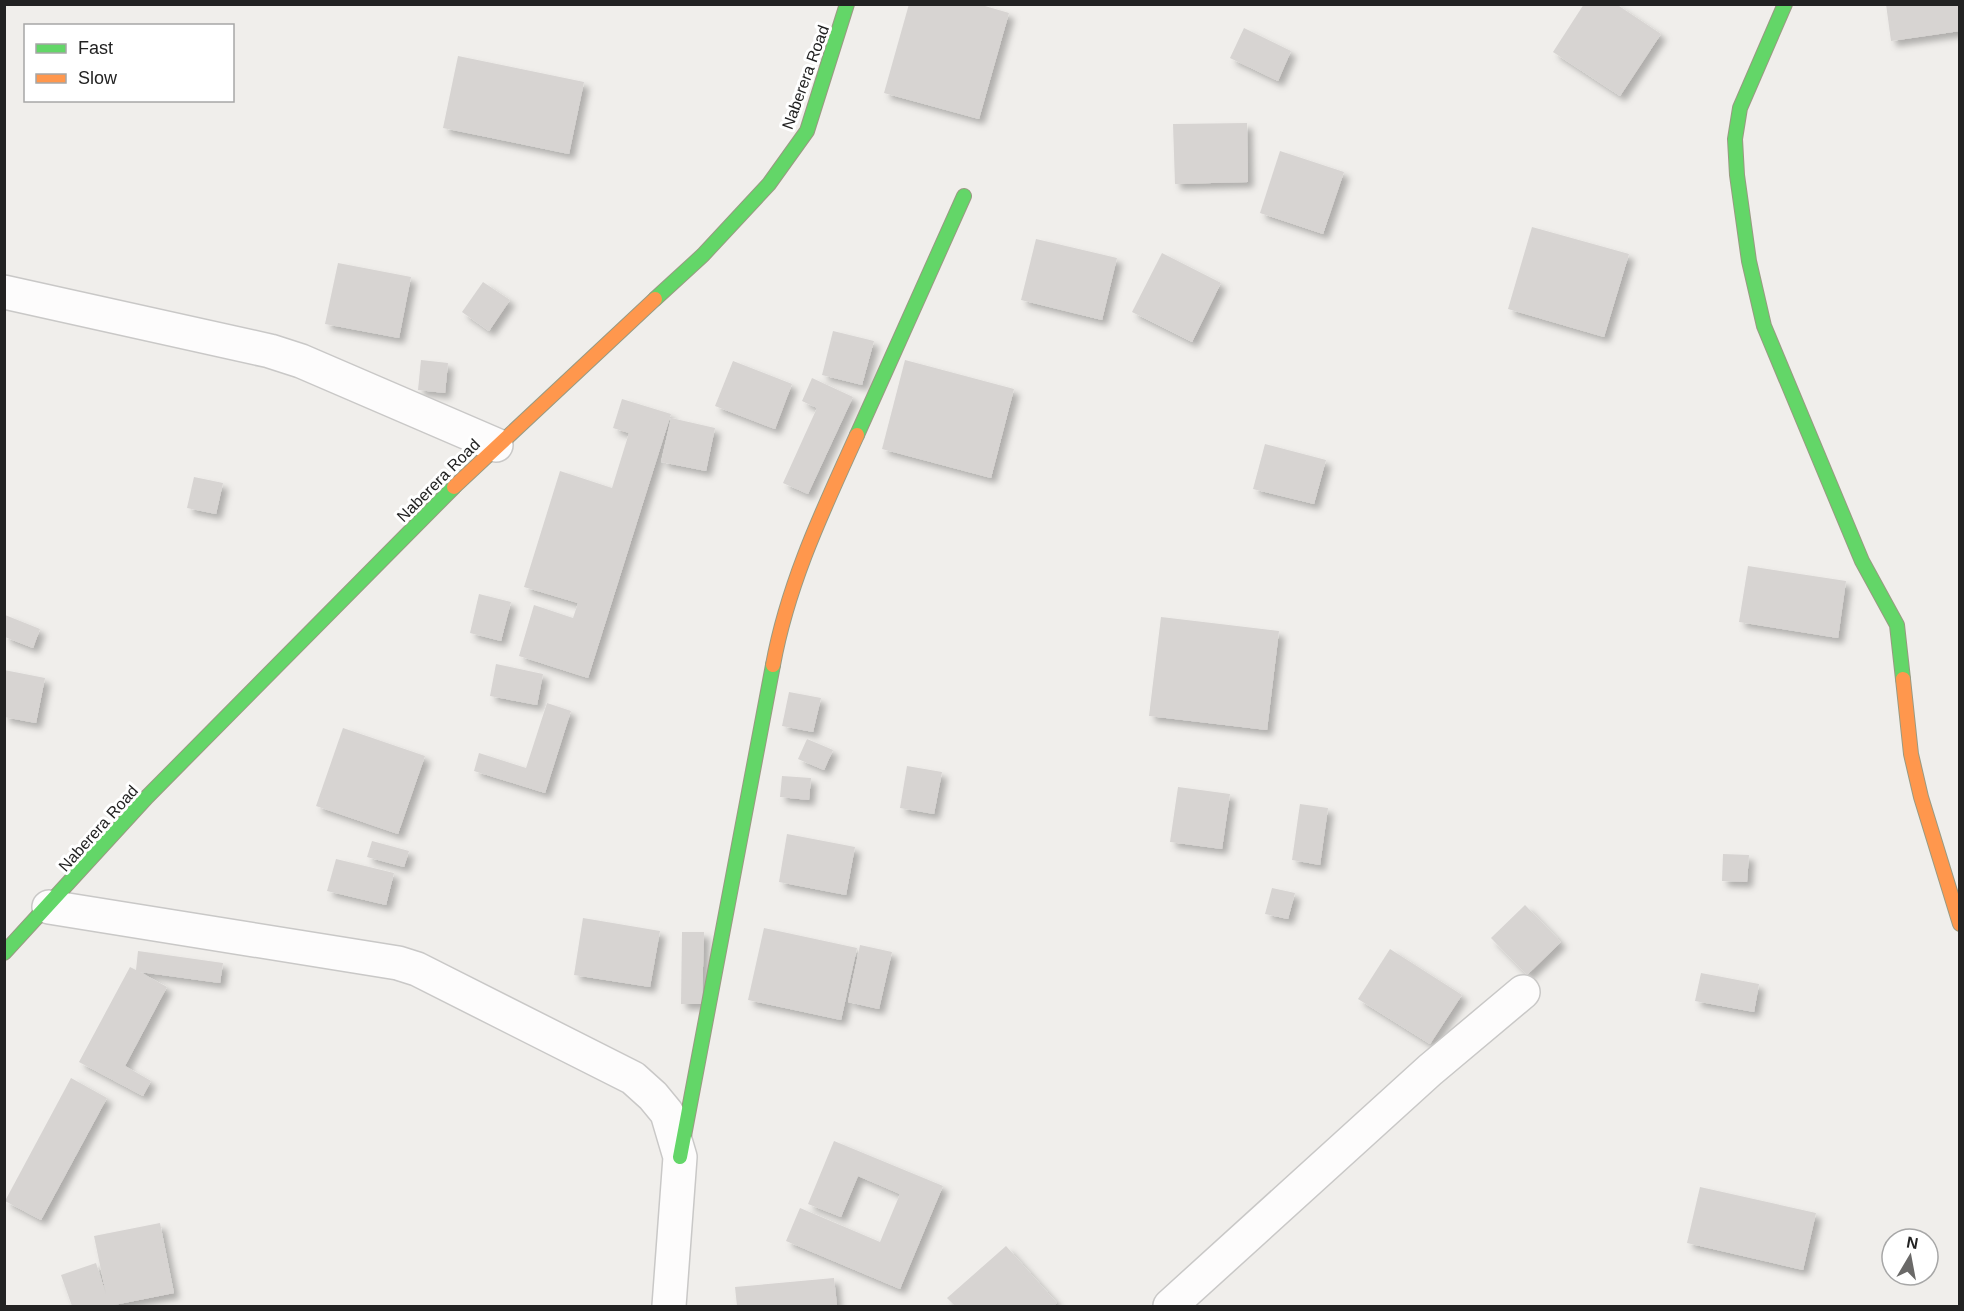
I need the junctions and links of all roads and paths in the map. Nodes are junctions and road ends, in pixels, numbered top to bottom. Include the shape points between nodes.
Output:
1 (847, 4) edge
2 (1785, 4) edge
3 (964, 196) dead end
4 (4, 292) edge
5 (496, 445) junction
6 (49, 907) junction
7 (1959, 924) edge
8 (4, 953) edge
9 (1523, 992) dead end
10 (680, 1157) junction
11 (669, 1306) edge
12 (1170, 1306) edge

1 - 5 street, Naberera Road via 807,131 769,184 703,255
2 - 7 street via 1737,123 1737,175 1749,261 1764,326 1795,404 1862,561 1897,625 1911,754
3 - 10 street via 807,546 781,623
4 - 5 street via 270,351
5 - 6 street, Naberera Road via 147,797
6 - 8 street, Naberera Road
6 - 10 street via 354,955 417,969 633,1078 667,1113
9 - 12 street via 1430,1070
10 - 11 street

